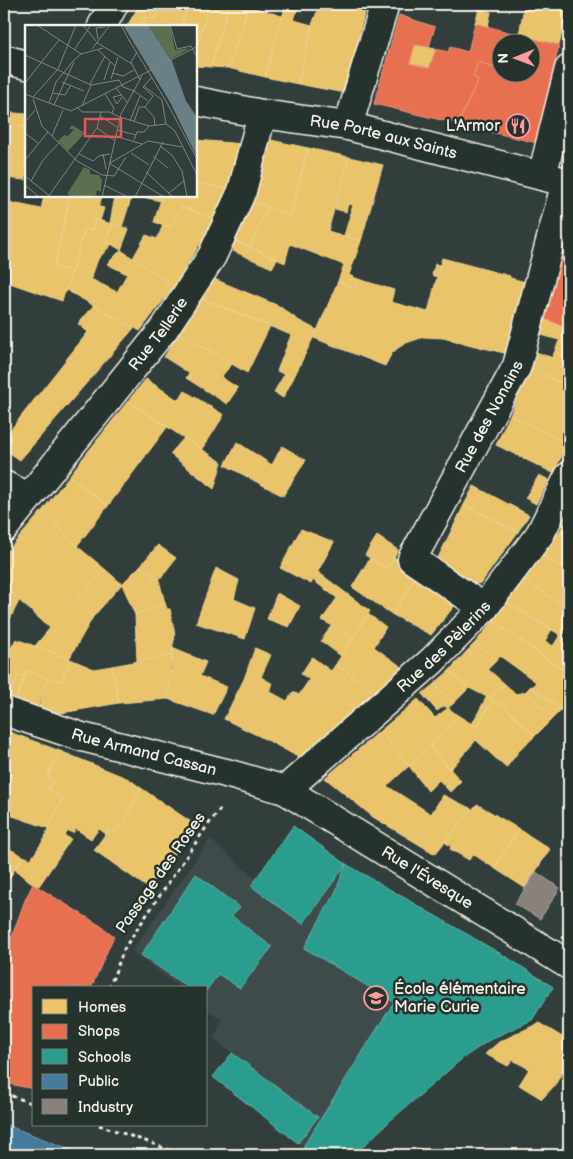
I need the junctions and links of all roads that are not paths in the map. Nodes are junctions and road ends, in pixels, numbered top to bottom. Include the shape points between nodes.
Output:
1 (114, 4) edge
2 (385, 4) edge
3 (103, 25) edge
4 (4, 59) edge
5 (25, 65) edge
6 (569, 69) edge
7 (198, 101) edge
8 (262, 114) junction
9 (348, 126) junction
10 (559, 180) edge
11 (569, 476) edge
12 (4, 485) edge
13 (29, 497) junction
14 (4, 528) edge
15 (484, 608) junction
16 (4, 711) edge
17 (285, 790) junction
18 (569, 965) edge

1 - 3 street
2 - 9 street
4 - 5 street
6 - 10 street
7 - 8 street, Rue Porte aux Saints
8 - 9 street, Rue Porte aux Saints
8 - 13 street, Rue Tellerie via 242,191 212,256 164,329
9 - 10 street, Rue Porte aux Saints
10 - 15 street, Rue des Nonains via 518,366 412,559
11 - 15 street, Rue des Pèlerins via 540,534
12 - 13 street
13 - 14 street, Rue Tellerie
15 - 17 street, Rue des Pèlerins via 432,661
16 - 17 street, Rue Armand Cassan via 82,737
17 - 18 street, Rue l'Évesque

